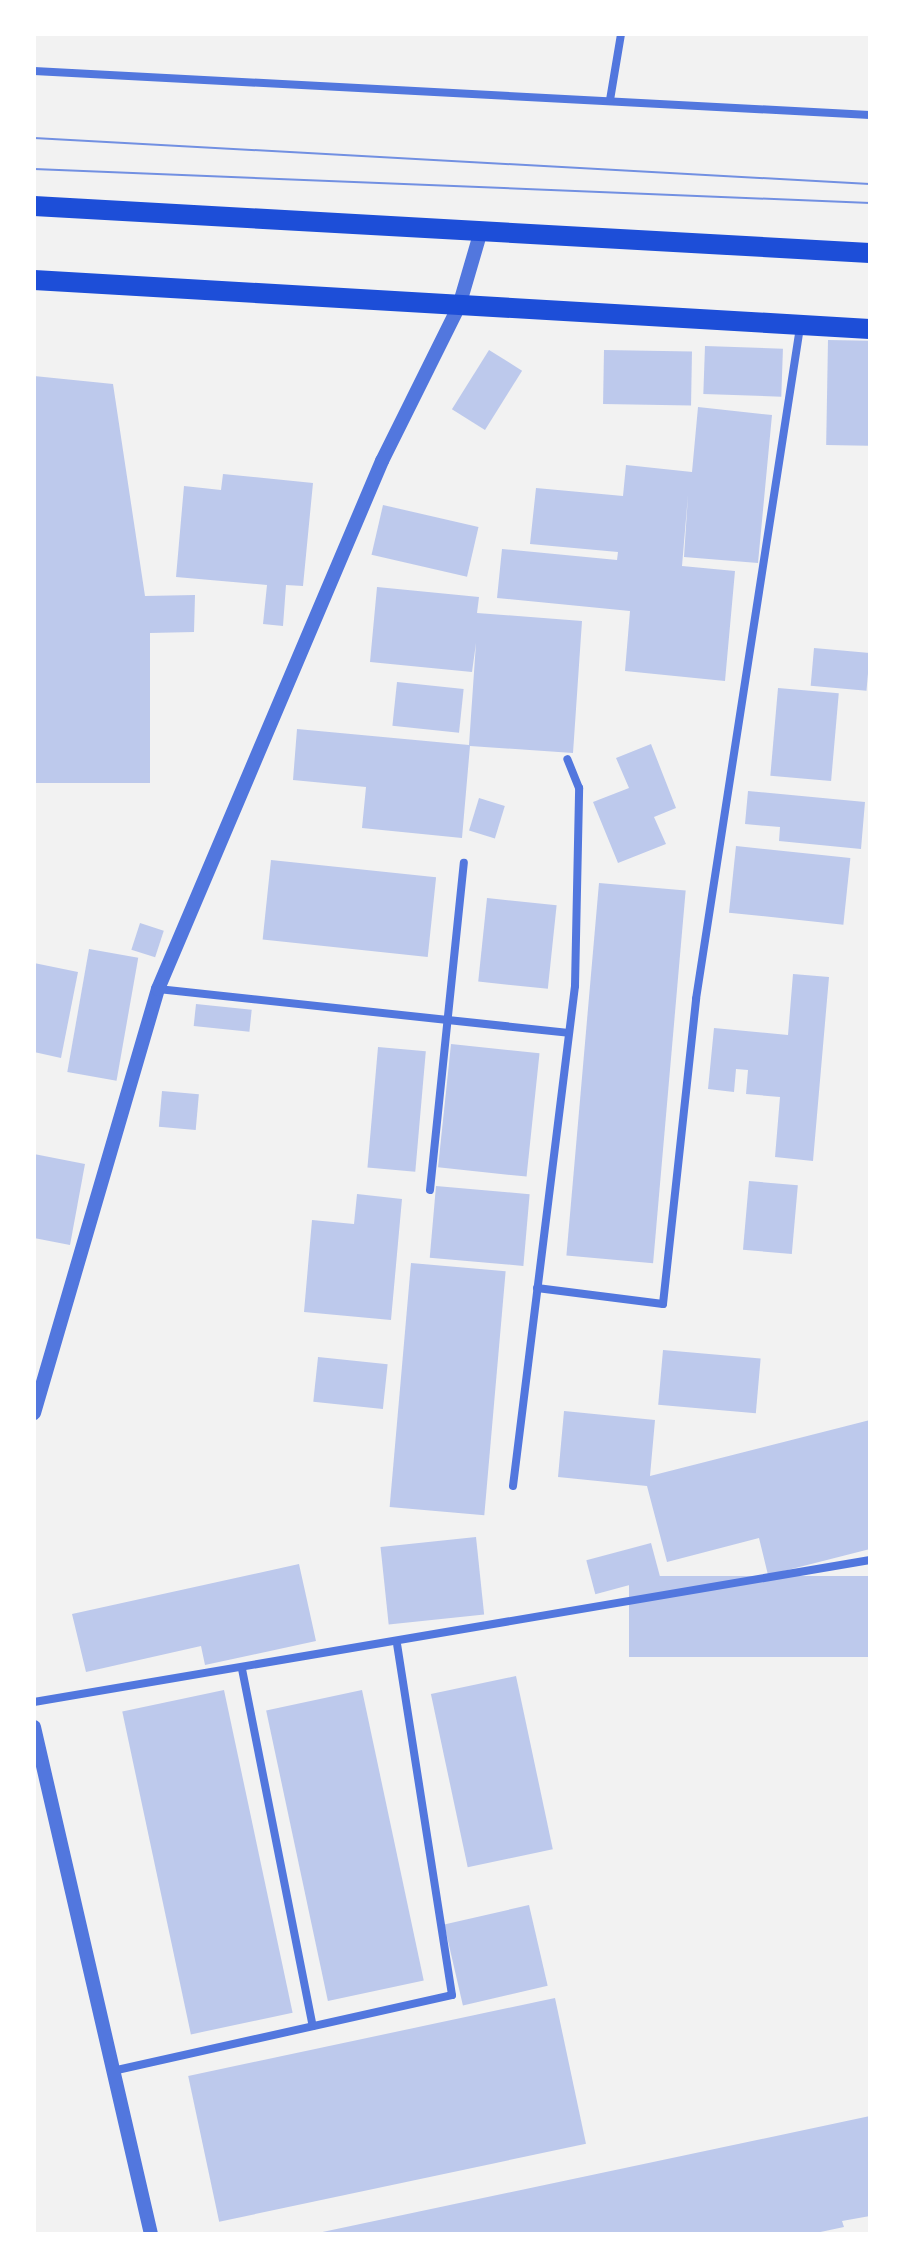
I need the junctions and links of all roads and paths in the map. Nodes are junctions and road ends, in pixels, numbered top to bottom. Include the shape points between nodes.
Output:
1 (621, 34) edge
2 (34, 71) edge
3 (610, 100) junction
4 (870, 115) edge
5 (34, 206) edge
6 (481, 231) junction
7 (870, 253) edge
8 (34, 280) edge
9 (459, 306) junction
10 (800, 322) junction
11 (870, 329) edge
12 (567, 759) dead end
13 (464, 863) dead end
14 (158, 989) junction
15 (448, 1019) junction
16 (569, 1033) junction
17 (430, 1190) dead end
18 (537, 1288) junction
19 (34, 1413) edge
20 (513, 1486) dead end
21 (870, 1560) edge
22 (397, 1645) junction
23 (242, 1669) junction
24 (34, 1702) edge
25 (34, 1727) edge
26 (313, 2026) junction
27 (117, 2070) junction
28 (151, 2234) edge

1 - 3 street
2 - 3 street
3 - 4 street
5 - 6 main road
6 - 7 main road
6 - 9 street
8 - 9 main road
9 - 10 main road
9 - 14 street via 382,461
10 - 11 main road
10 - 18 street via 696,999 663,1304
12 - 16 street via 579,788
13 - 15 street
14 - 15 street
14 - 19 street
15 - 16 street
15 - 17 street
16 - 18 street
18 - 20 street
21 - 22 street
22 - 23 street
22 - 26 street via 452,1995
23 - 24 street
23 - 26 street
25 - 27 street
26 - 27 street
27 - 28 street

